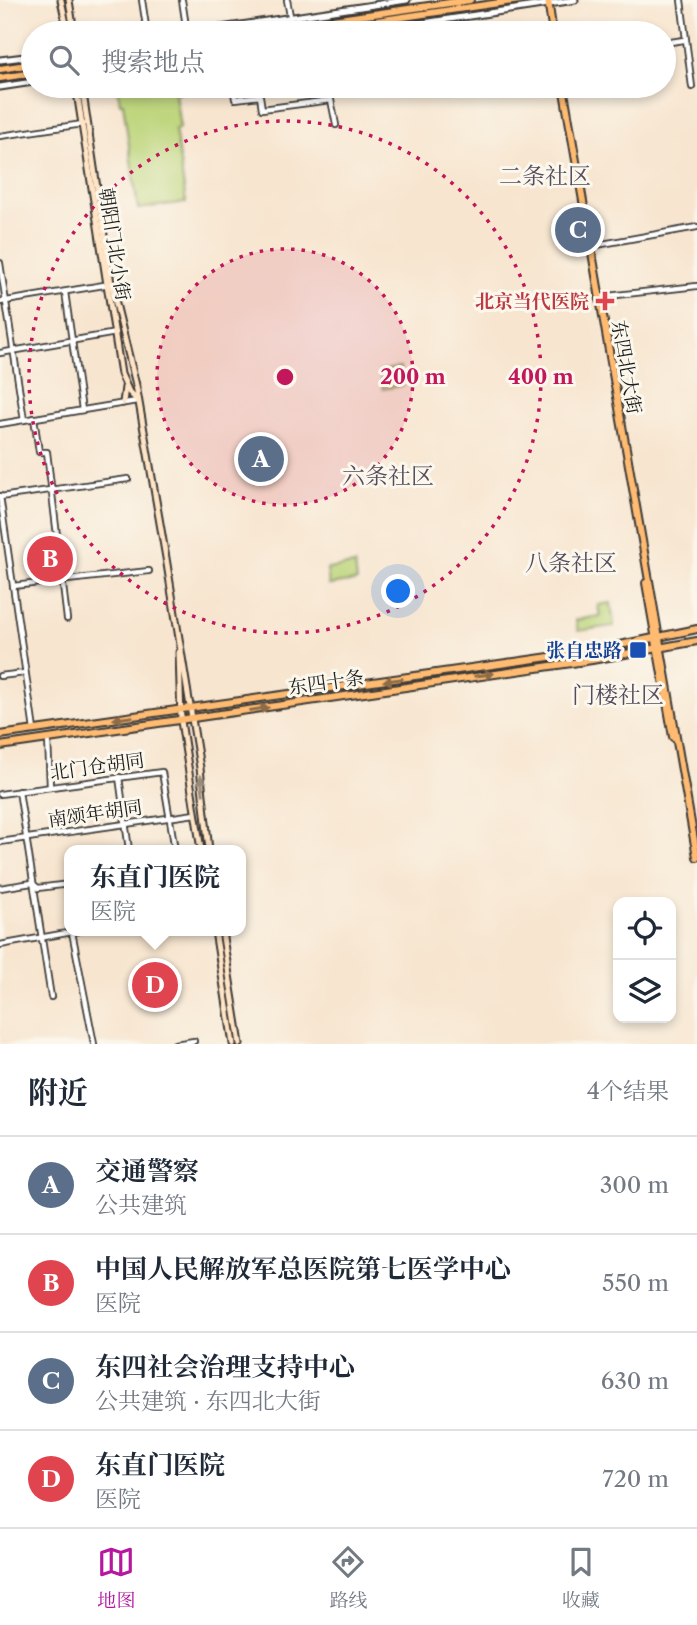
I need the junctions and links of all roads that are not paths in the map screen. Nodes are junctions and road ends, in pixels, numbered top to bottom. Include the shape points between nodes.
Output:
1 (61, 0) edge
2 (69, 0) edge
3 (142, 0) edge
4 (183, 0) edge
5 (287, 0) edge
6 (407, 0) edge
7 (470, 0) edge
8 (520, 0) edge
9 (575, 0) edge
10 (681, 0) edge
11 (548, 2) edge
12 (431, 3) edge
13 (290, 18) junction
14 (65, 21) edge
15 (72, 21) edge
16 (145, 21) edge
17 (186, 21) edge
18 (269, 21) edge
19 (291, 21) edge
20 (335, 21) edge
21 (356, 21) edge
22 (431, 21) edge
23 (551, 21) edge
24 (684, 40) junction
25 (676, 41) edge
26 (21, 57) edge
27 (0, 60) edge
28 (21, 66) edge
29 (0, 69) edge
30 (21, 75) edge
31 (0, 78) edge
32 (21, 84) edge
33 (0, 87) edge
34 (692, 87) dead end
35 (79, 98) edge
36 (83, 98) edge
37 (260, 98) edge
38 (566, 98) edge
39 (84, 124) junction
40 (336, 125) dead end
41 (0, 136) edge
42 (697, 227) edge
43 (591, 246) junction
44 (0, 263) edge
45 (104, 285) junction
46 (697, 286) edge
47 (65, 292) junction
48 (599, 297) junction
49 (3, 301) edge
50 (121, 332) junction
51 (113, 334) junction
52 (72, 341) junction
53 (15, 351) junction
54 (0, 354) edge
55 (125, 384) junction
56 (138, 401) junction
57 (123, 403) junction
58 (82, 410) junction
59 (34, 418) junction
60 (24, 419) junction
61 (0, 424) edge
62 (128, 479) dead end
63 (52, 490) junction
64 (0, 497) edge
65 (149, 572) dead end
66 (63, 581) junction
67 (13, 586) junction
68 (67, 619) dead end
69 (697, 629) edge
70 (656, 638) junction
71 (697, 641) edge
72 (179, 642) junction
73 (658, 649) junction
74 (25, 673) junction
75 (0, 676) edge
76 (190, 709) junction
77 (181, 710) junction
78 (192, 720) junction
79 (181, 721) junction
80 (34, 730) junction
81 (0, 735) edge
82 (48, 739) junction
83 (0, 746) edge
84 (119, 777) junction
85 (50, 787) junction
86 (19, 792) junction
87 (0, 794) edge
88 (195, 814) junction
89 (169, 817) junction
90 (125, 822) junction
91 (25, 838) junction
92 (0, 842) edge
93 (128, 845) edge
94 (174, 845) edge
95 (200, 845) edge
96 (208, 845) edge
97 (697, 857) edge
98 (32, 883) junction
99 (64, 885) edge
100 (0, 888) edge
101 (64, 933) edge
102 (76, 936) edge
103 (216, 936) edge
104 (223, 936) edge
105 (41, 938) junction
106 (0, 945) edge
107 (51, 997) dead end
108 (194, 1041) dead end
109 (94, 1044) edge
110 (175, 1044) edge
111 (233, 1044) edge
112 (240, 1044) edge

1 - 14 main road
2 - 15 main road
3 - 16 street
4 - 17 street
5 - 13 street
6 - 13 street
7 - 12 main road
8 - 21 main road
9 - 11 street
10 - 24 street
11 - 22 street
11 - 23 main road
12 - 20 main road
13 - 18 street
13 - 19 street
24 - 25 street
24 - 34 street
26 - 27 street
28 - 29 main road
30 - 31 main road
32 - 33 street
35 - 39 main road, 朝阳门北小街
36 - 39 main road, 朝阳门北小街
37 - 40 street via 262,109 331,100
38 - 43 main road, 东四北大街
39 - 41 street
39 - 45 main road, 朝阳门北小街
39 - 50 main road, 朝阳门北小街
42 - 43 street
43 - 48 main road, 东四北大街
44 - 49 street
45 - 47 street
45 - 51 main road, 朝阳门北小街
46 - 48 street
47 - 49 street
47 - 52 street
48 - 70 main road, 东四北大街
49 - 53 street
50 - 51 street
50 - 56 main road, 朝阳门北小街
51 - 52 street
51 - 55 main road, 朝阳门北小街
52 - 53 street
52 - 58 street
53 - 54 street
53 - 60 street
55 - 56 main road, 朝阳门北小街
55 - 57 main road
56 - 57 street
56 - 72 main road, 朝阳门北小街
57 - 58 street
58 - 59 street
59 - 60 street
59 - 63 street via 39,452 47,452
60 - 61 street
62 - 63 street
63 - 64 street
63 - 66 street
64 - 67 street
65 - 66 street
66 - 67 street
66 - 68 street
67 - 74 street
69 - 70 main road
70 - 73 main road, 东四北大街
70 -> 76 main road, 东四十条
71 - 73 main road
72 - 76 main road, 朝阳门北小街
72 - 77 main road, 朝阳门北小街
78 -> 73 main road, 东四十条
73 - 97 main road, 东四北大街
74 - 75 street
74 - 80 street
76 - 77 main road, 东四十条
76 - 78 main road, 朝阳门北小街
77 - 79 main road, 朝阳门北小街
77 -> 80 main road, 东四十条
78 - 79 main road, 东四十条
96 -> 78 main road, 朝阳门北小街
79 - 82 main road, 东四十条
79 - 88 main road, 朝阳门北小街
80 - 81 main road, 东四十条
82 - 83 main road, 东四十条
82 - 85 street
84 - 85 street, 北门仓胡同
84 - 89 street, 北门仓胡同 via 162,772
84 - 90 street
85 - 86 street, 北门仓胡同
86 - 87 street, 北门仓胡同
86 - 91 street
88 - 89 street, 南颂年胡同
88 - 95 main road, 朝阳门北小街
89 - 90 street, 南颂年胡同
89 - 94 street, 北门仓胡同
90 - 91 street, 南颂年胡同
90 - 93 street
91 - 92 street, 南颂年胡同
91 - 98 street
98 - 99 street via 38,888
98 - 100 street
98 - 105 street
101 - 105 street
102 - 109 street
103 - 111 main road
104 - 112 main road
105 - 106 street
105 - 107 street
108 - 110 street

